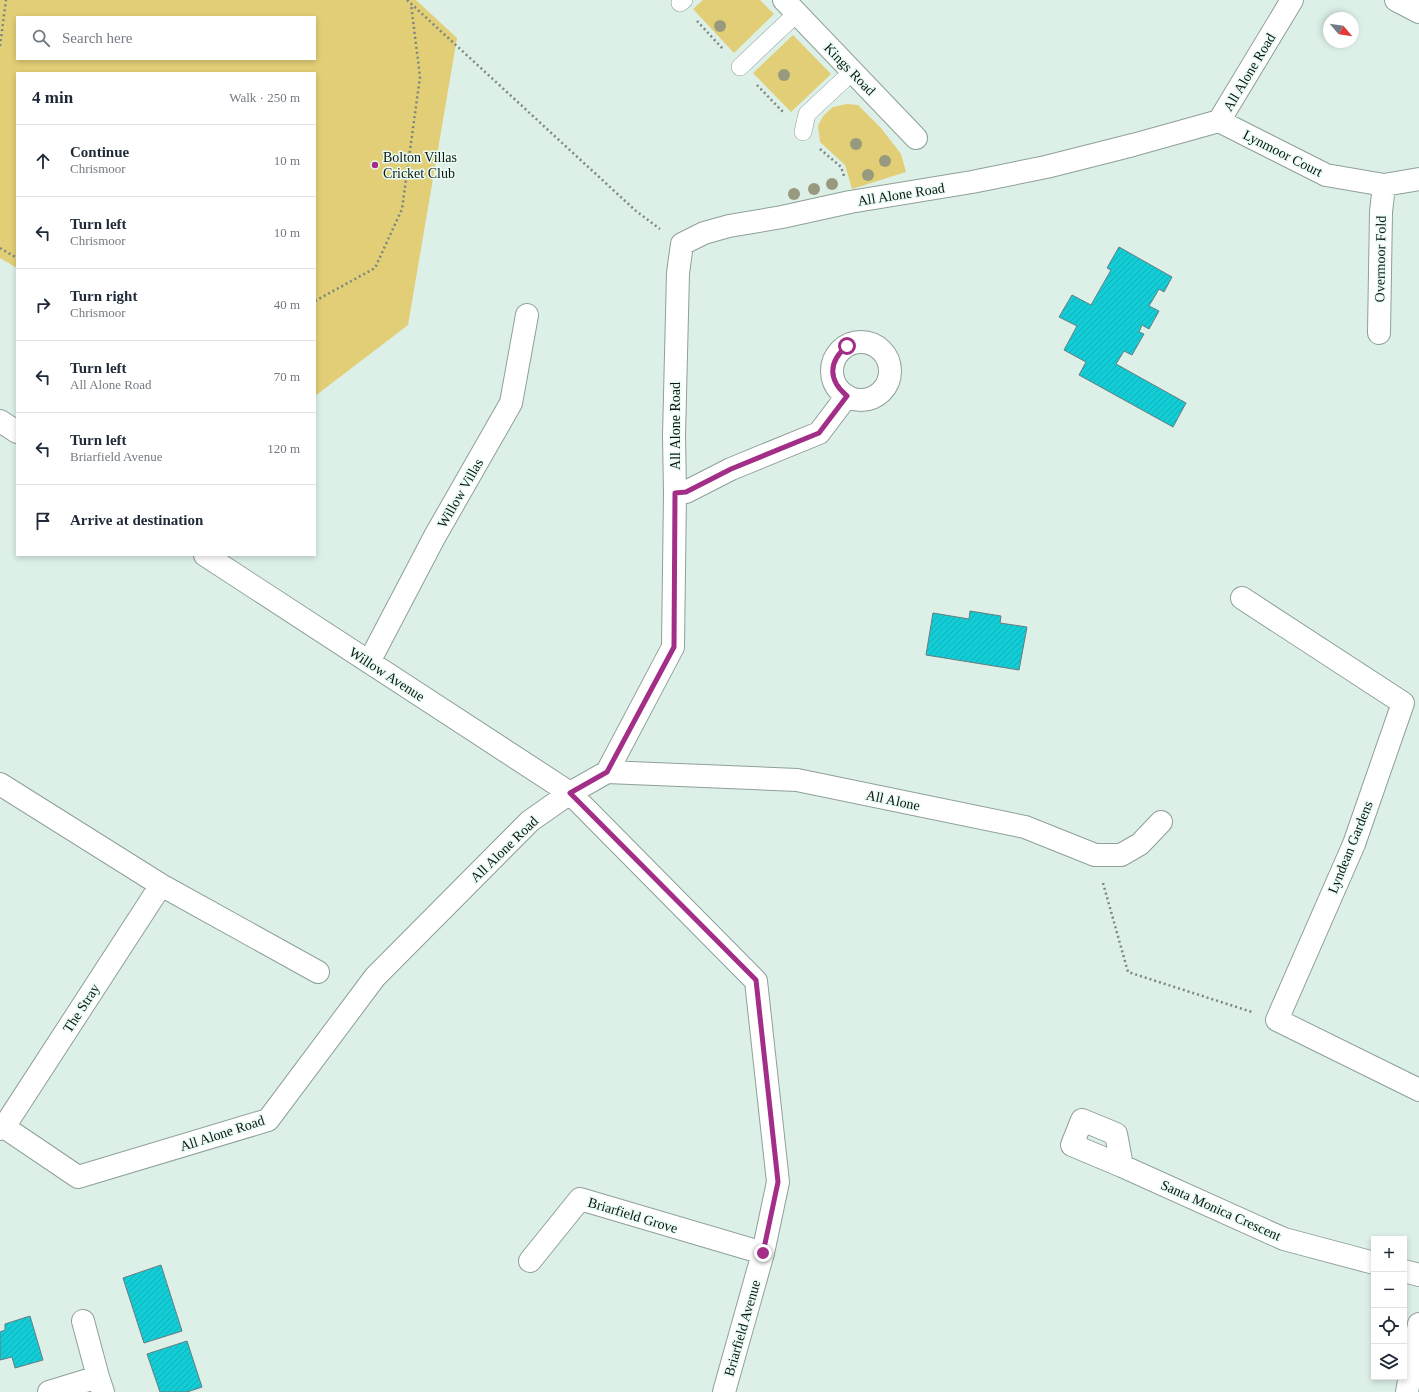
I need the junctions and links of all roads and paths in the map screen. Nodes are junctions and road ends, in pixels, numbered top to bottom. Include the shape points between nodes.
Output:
1 (6, 0) edge
2 (408, 0) edge
3 (1292, 0) edge
4 (1396, 0) edge
5 (411, 4) junction
6 (790, 7) edge
7 (1419, 12) edge
8 (0, 46) edge
9 (740, 67) dead end
10 (852, 72) junction
11 (1219, 121) junction
12 (803, 132) dead end
13 (916, 138) dead end
14 (1419, 179) edge
15 (1384, 185) junction
16 (682, 244) junction
17 (0, 248) edge
18 (16, 257) edge
19 (316, 300) edge
20 (527, 315) dead end
21 (1379, 333) dead end
22 (847, 396) dead end
23 (0, 421) edge
24 (16, 431) edge
25 (675, 493) junction
26 (207, 556) edge
27 (1242, 598) dead end
28 (369, 662) junction
29 (607, 772) junction
30 (0, 784) edge
31 (570, 793) junction
32 (1161, 822) dead end
33 (1095, 855) junction
34 (161, 885) junction
35 (318, 972) dead end
36 (1277, 1020) junction
37 (1419, 1090) edge
38 (2, 1128) edge
39 (1072, 1145) dead end
40 (763, 1253) junction
41 (530, 1261) dead end
42 (1371, 1262) edge
43 (1407, 1272) edge
44 (1419, 1275) edge
45 (83, 1321) dead end
46 (1419, 1324) edge
47 (100, 1385) edge
48 (49, 1392) edge
49 (724, 1392) edge
50 (1407, 1392) edge

1 - 8 path
2 - 5 path
3 - 11 street, All Alone Road
4 - 7 street
5 - 16 path via 636,211
5 - 19 path via 420,77 402,209 375,268
6 - 9 lane
6 - 10 street, Kings Road
10 - 12 lane via 807,114
10 - 13 street, Kings Road
11 - 15 street, Lynmoor Court via 1326,175
11 - 16 street, All Alone Road via 1046,167 729,226 704,233
14 - 15 street, Lynmoor Court
15 - 21 street, Overmoor Fold via 1381,212
16 - 25 street, All Alone Road via 678,273
17 - 18 path
20 - 28 street, Willow Villas via 511,403 435,536
22 - 25 street via 819,433 731,469 686,492
23 - 24 street
25 - 29 street, All Alone Road via 674,647
26 - 28 street, Willow Avenue
27 - 36 street, Lyndean Gardens via 1403,703 1354,844
28 - 31 street, Willow Avenue
29 - 31 street, All Alone Road
29 - 33 street, All Alone via 797,780 1025,828
30 - 34 street
31 - 38 street, All Alone Road via 530,821 375,977 268,1120 78,1177
31 - 40 street, Briarfield Avenue via 756,980 778,1182
32 - 33 street, All Alone via 1140,844 1121,855
33 - 36 path via 1128,972
34 - 35 street
34 - 38 street, The Stray
36 - 37 street
39 - 42 street, Santa Monica Crescent via 1284,1239
40 - 41 street, Briarfield Grove via 580,1199
40 - 49 street, Briarfield Avenue
43 - 44 street
45 - 47 street
46 - 50 street
47 - 48 street

